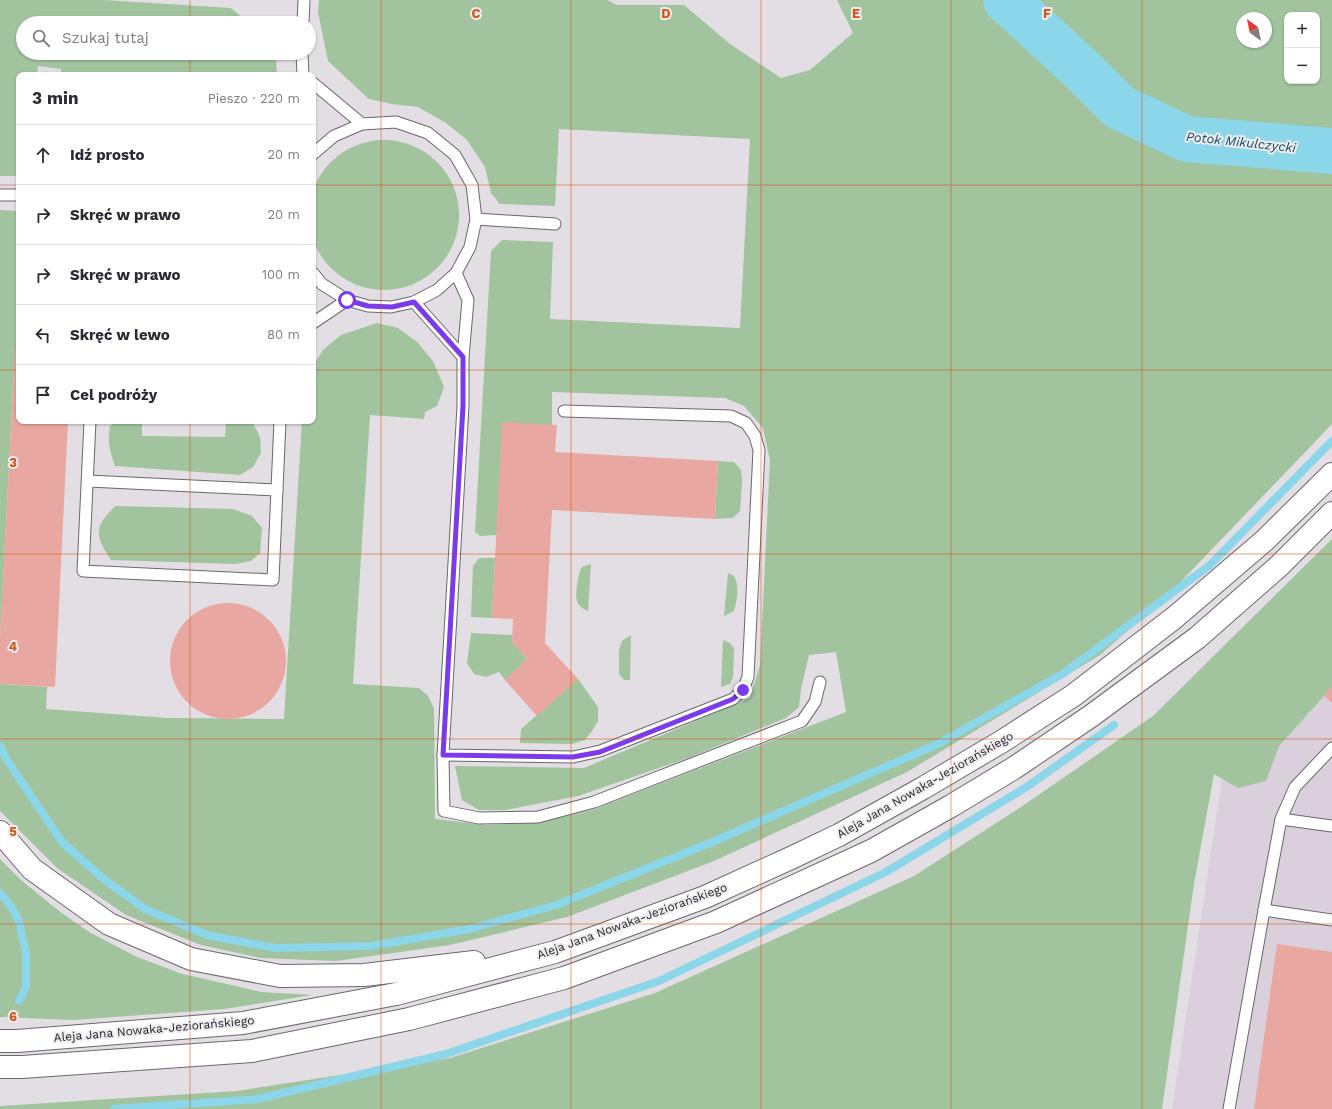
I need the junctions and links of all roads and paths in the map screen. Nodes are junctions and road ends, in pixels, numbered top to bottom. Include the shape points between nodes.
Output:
1 (304, 0) edge
2 (303, 16) edge
3 (302, 60) edge
4 (303, 72) edge
5 (316, 86) edge
6 (362, 124) junction
7 (316, 151) edge
8 (0, 194) edge
9 (16, 195) edge
10 (476, 219) junction
11 (554, 224) dead end
12 (456, 273) junction
13 (316, 277) edge
14 (347, 300) junction
15 (414, 302) junction
16 (316, 321) edge
17 (463, 357) junction
18 (564, 411) dead end
19 (90, 424) edge
20 (280, 424) edge
21 (1332, 474) edge
22 (88, 481) junction
23 (277, 490) junction
24 (1332, 513) edge
25 (820, 682) dead end
26 (1332, 748) edge
27 (443, 755) junction
28 (1282, 819) junction
29 (1332, 826) edge
30 (0, 832) edge
31 (1264, 910) junction
32 (1332, 920) edge
33 (555, 952) junction
34 (0, 1041) edge
35 (0, 1067) edge
36 (1229, 1109) edge

1 - 2 lane
3 - 4 lane
5 - 6 lane
6 - 7 lane via 334,136
6 - 10 lane via 396,122 428,133 455,155 472,185
8 - 9 lane
10 - 11 lane
10 - 12 lane via 470,247
12 - 15 lane via 437,290
12 - 17 lane via 468,300
13 - 14 lane via 322,284
14 - 15 lane via 368,306 392,307
14 - 16 lane
15 - 17 lane
17 - 27 lane via 463,406
18 - 27 lane via 731,416 746,422 755,436 759,450 748,677 743,690 733,699 600,752 573,757
19 - 22 lane
20 - 23 lane
21 - 33 main road, Aleja Jana Nowaka-Jeziorańskiego via 1264,541 1174,618 1074,695 1001,742 839,835 793,857 705,897
22 - 23 lane
22 - 23 lane via 83,571 265,580 273,580
24 - 35 main road via 1279,566 1197,638 1091,716 1014,768 871,851 716,922 564,978 410,1019 259,1050
25 - 27 lane via 815,702 802,721 594,802 538,817 480,818 444,811
26 - 28 lane via 1295,786
28 - 29 lane
28 - 31 lane
30 - 33 main road via 32,869 109,924 191,959 280,976 364,975
31 - 32 lane
31 - 36 lane
33 - 34 main road, Aleja Jana Nowaka-Jeziorańskiego via 396,994 243,1023

